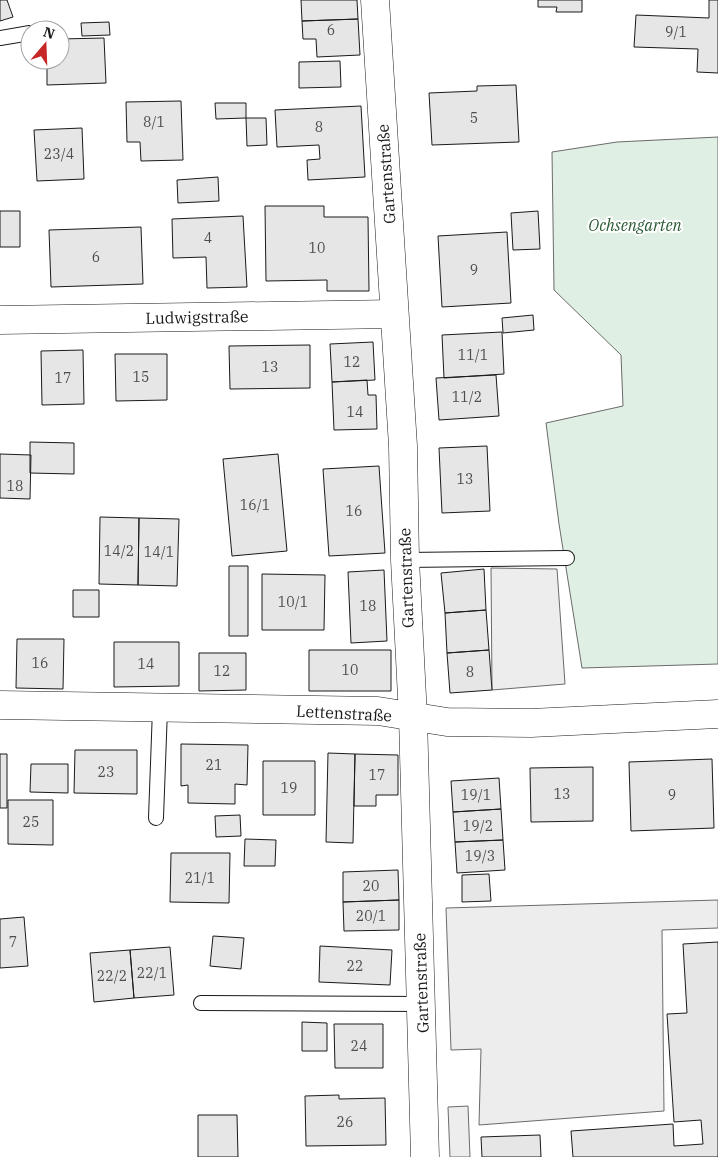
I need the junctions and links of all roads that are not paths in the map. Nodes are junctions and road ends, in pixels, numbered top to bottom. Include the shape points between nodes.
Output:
1 (375, 0) edge
2 (20, 35) edge
3 (0, 38) edge
4 (394, 314) junction
5 (0, 320) edge
6 (567, 558) dead end
7 (405, 560) junction
8 (0, 705) edge
9 (160, 709) junction
10 (718, 714) edge
11 (413, 717) junction
12 (156, 818) dead end
13 (201, 1003) dead end
14 (422, 1004) junction
15 (425, 1157) edge

1 - 4 street, Gartenstraße
2 - 3 lane
4 - 5 street, Ludwigstraße
4 - 7 street, Gartenstraße via 403,446
6 - 7 lane
7 - 11 street, Gartenstraße
8 - 9 street, Lettenstraße
9 - 11 street, Lettenstraße via 378,711
9 - 12 lane
10 - 11 street, Lettenstraße via 531,723 447,722
11 - 14 street, Gartenstraße
13 - 14 lane
14 - 15 street, Gartenstraße

